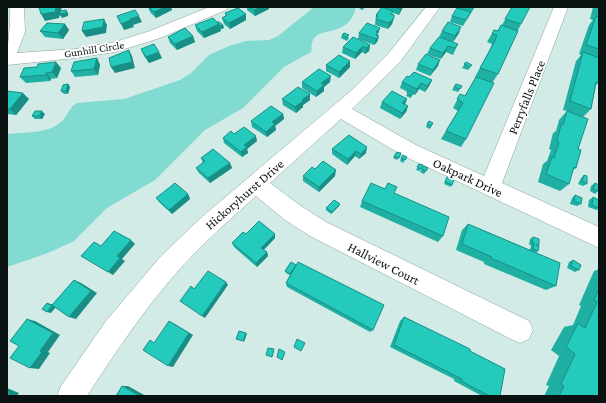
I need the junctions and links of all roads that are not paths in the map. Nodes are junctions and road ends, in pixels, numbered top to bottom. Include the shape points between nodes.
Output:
1 (17, 7) edge
2 (221, 7) edge
3 (433, 7) edge
4 (561, 7) edge
5 (198, 11) edge
6 (7, 59) edge
7 (339, 110) junction
8 (256, 184) junction
9 (490, 187) junction
10 (599, 238) edge
11 (520, 330) dead end
12 (71, 396) edge

1 - 6 street via 18,32
2 - 5 street, Gunhill Circle
3 - 7 street, Hickoryhurst Drive via 394,58
4 - 9 street, Perryfalls Place
5 - 6 street, Gunhill Circle via 136,41 115,47
7 - 8 street, Hickoryhurst Drive
7 - 9 street, Oakpark Drive via 409,150
8 - 11 street, Hallview Court via 318,229
8 - 12 street, Hickoryhurst Drive via 210,223 169,264 115,330
9 - 10 street, Oakpark Drive

